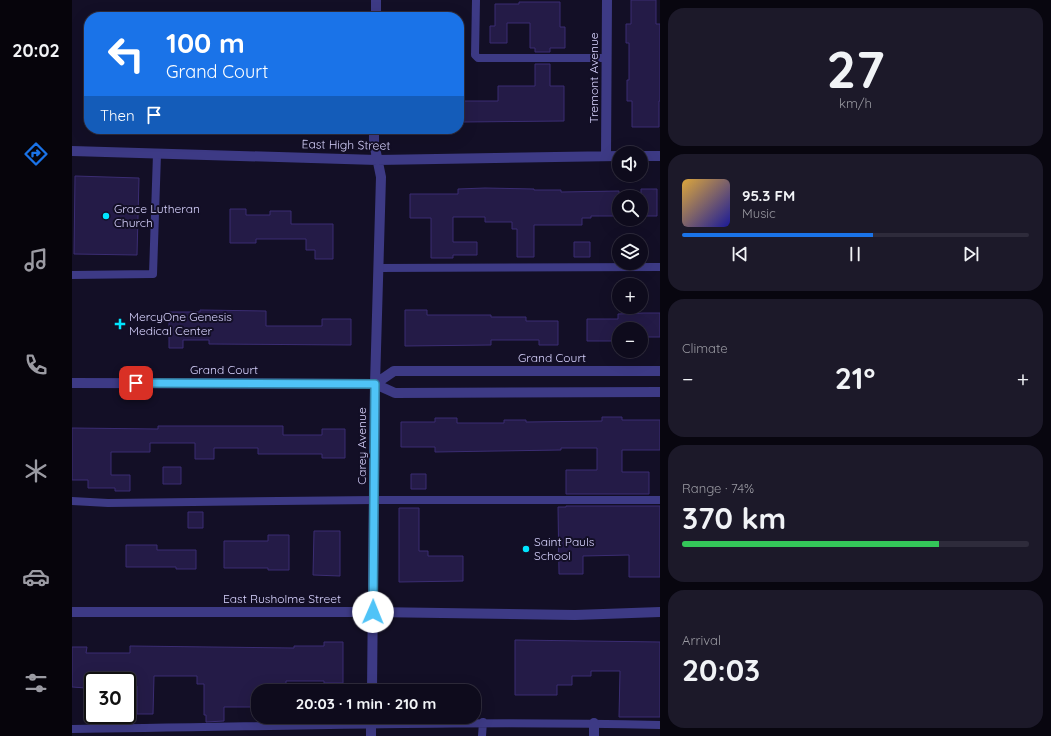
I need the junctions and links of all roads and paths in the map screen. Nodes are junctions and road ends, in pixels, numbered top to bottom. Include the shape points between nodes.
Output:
1 (376, 0) edge
2 (476, 0) edge
3 (607, 0) edge
4 (376, 12) edge
5 (607, 58) junction
6 (374, 134) edge
7 (72, 151) edge
8 (157, 154) junction
9 (606, 156) junction
10 (612, 156) edge
11 (648, 156) edge
12 (660, 156) edge
13 (377, 160) junction
14 (660, 267) edge
15 (378, 268) junction
16 (72, 275) edge
17 (660, 371) edge
18 (72, 383) edge
19 (375, 384) junction
20 (660, 392) edge
21 (374, 500) junction
22 (660, 500) edge
23 (72, 501) edge
24 (72, 612) edge
25 (373, 612) junction
26 (660, 612) edge
27 (372, 684) edge
28 (482, 722) joint
29 (594, 723) junction
30 (315, 724) edge
31 (371, 724) edge
32 (660, 725) edge
33 (259, 727) junction
34 (72, 728) edge
35 (259, 736) edge
36 (371, 736) edge
37 (482, 736) edge
38 (594, 736) edge

1 - 4 street
2 - 5 lane via 475,55 478,58
3 - 5 street, Tremont Avenue
5 - 9 street, Tremont Avenue
6 - 13 street, Carey Avenue
7 - 8 street, East High Street
8 - 13 street, East High Street
8 - 16 lane via 153,274
9 - 10 street, East High Street
9 - 13 street, East High Street
11 - 12 street
13 - 15 street, Carey Avenue via 380,177
14 - 15 lane
15 - 19 street, Carey Avenue
17 - 19 street, Grand Court via 394,371
18 - 19 street, Grand Court
19 - 20 street, Grand Court via 395,393
19 - 21 street, Carey Avenue
21 - 22 lane
21 - 23 lane via 108,503
21 - 25 street, Carey Avenue
24 - 25 street, East Rusholme Street
25 - 26 street, East Rusholme Street
25 - 27 street, Carey Avenue
28 - 29 lane
28 - 37 lane
29 - 32 lane
29 - 38 street
30 - 33 lane
31 - 36 street
33 - 34 lane
33 - 35 lane

